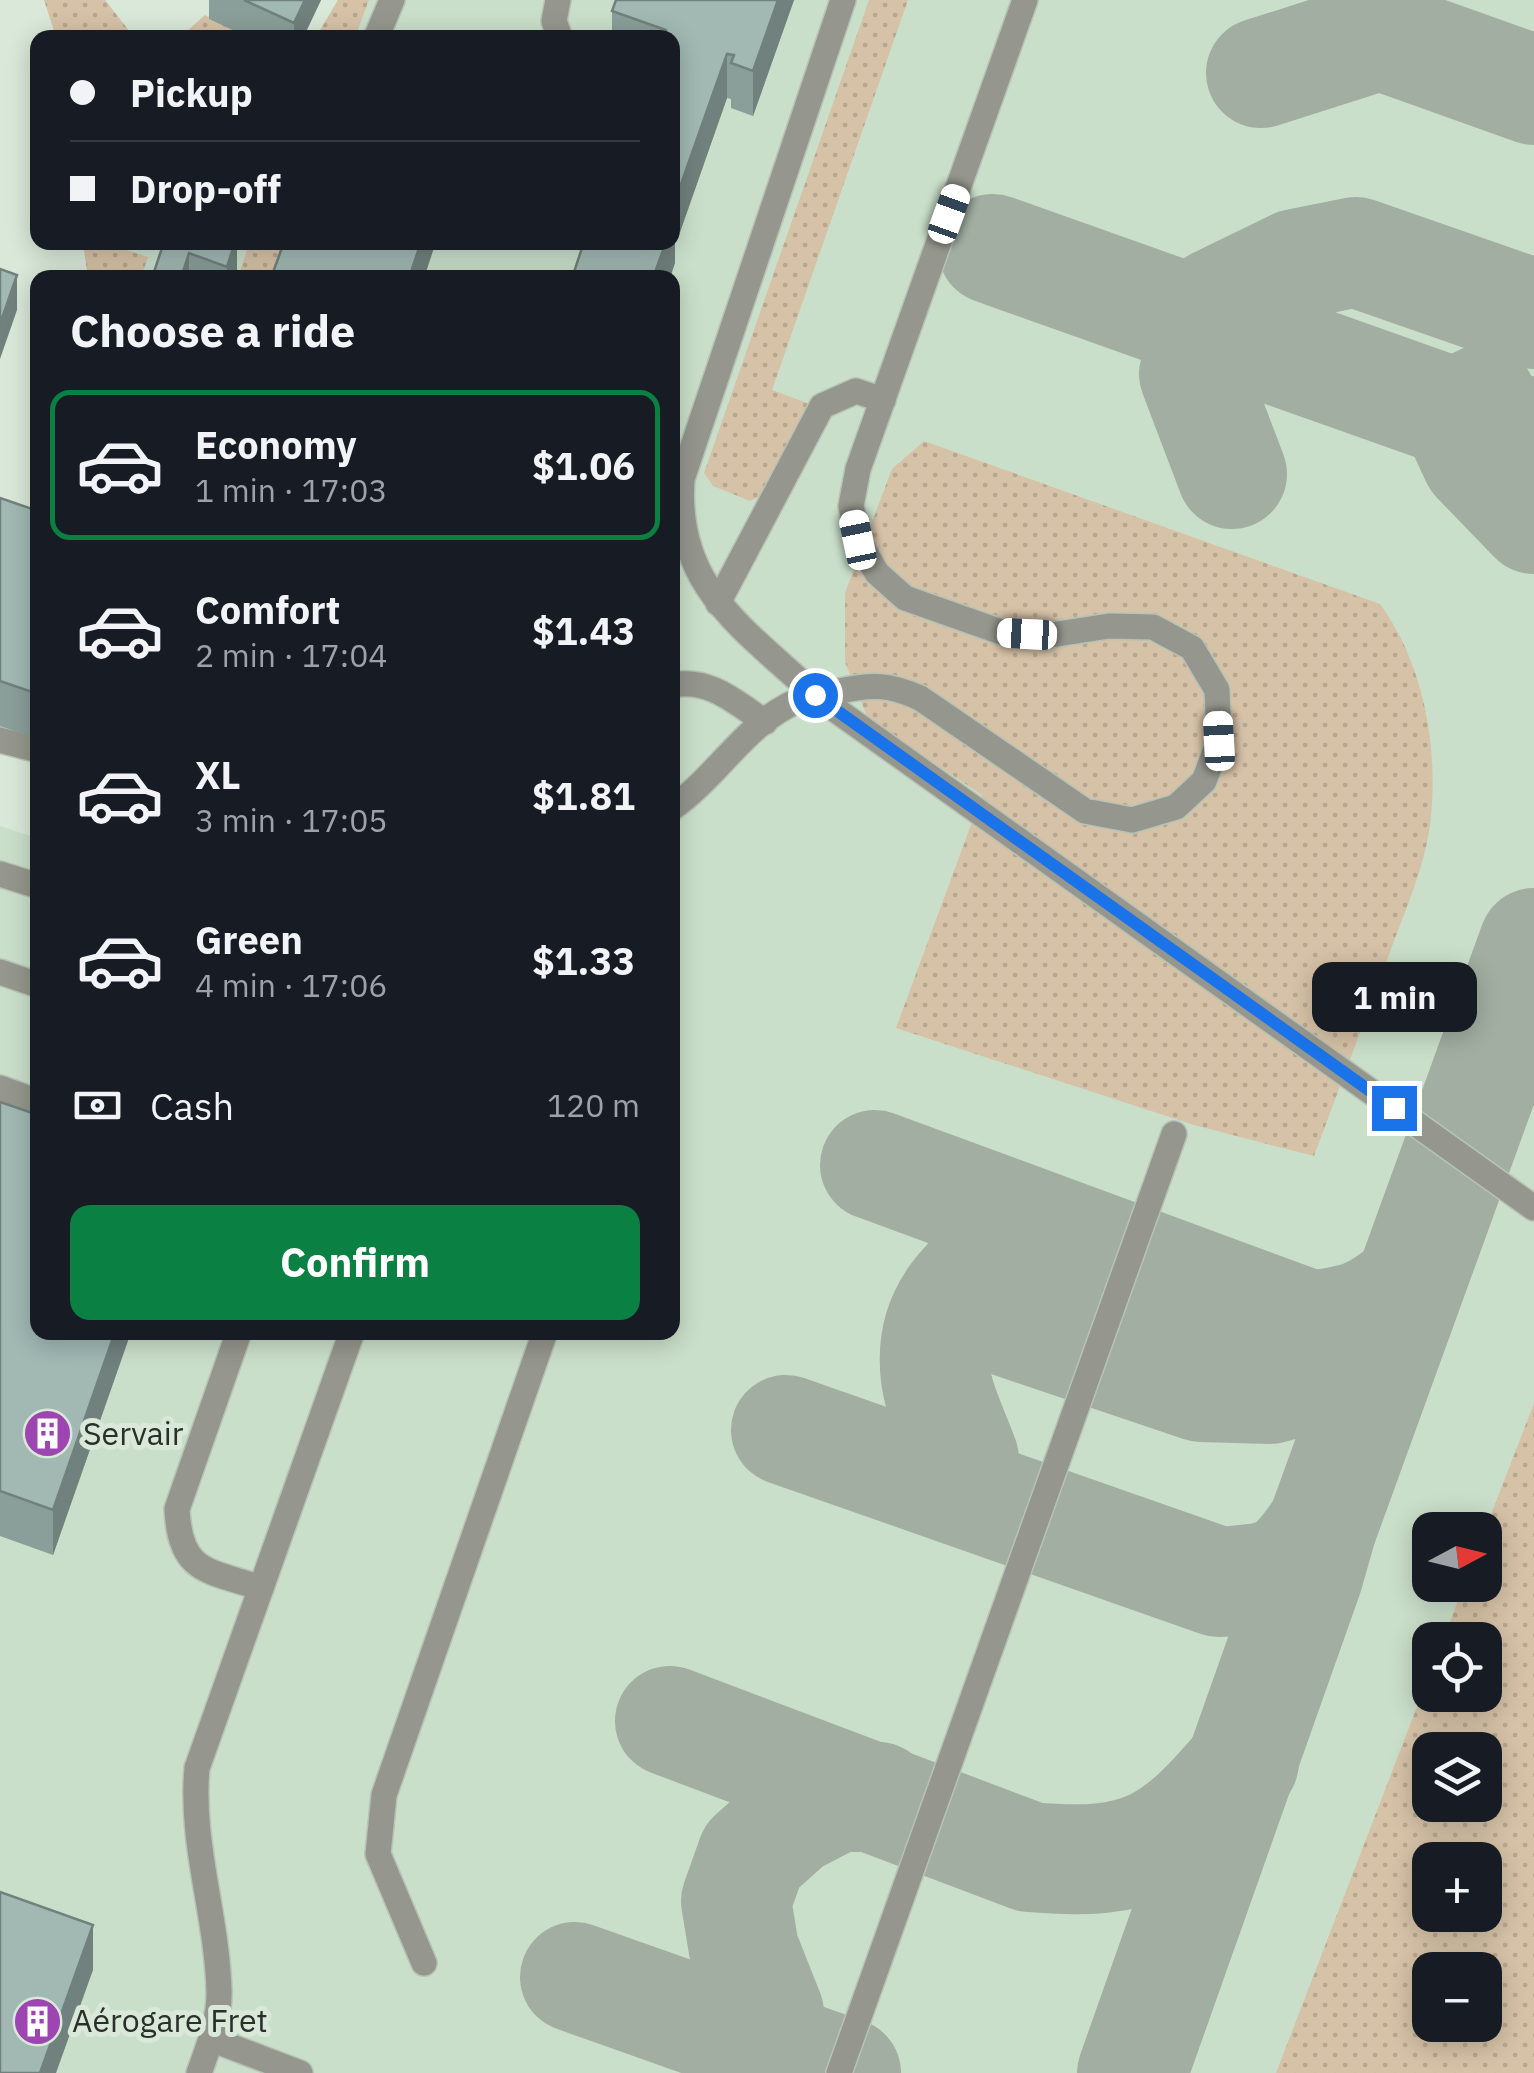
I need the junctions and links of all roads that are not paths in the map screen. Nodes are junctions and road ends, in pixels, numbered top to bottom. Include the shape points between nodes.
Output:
1 (392, 0) edge
2 (558, 0) edge
3 (842, 0) edge
4 (1025, 0) edge
5 (379, 30) edge
6 (557, 30) edge
7 (883, 400) junction
8 (718, 604) junction
9 (680, 683) edge
10 (815, 695) junction
11 (765, 722) junction
12 (0, 740) edge
13 (30, 748) edge
14 (680, 801) edge
15 (0, 874) edge
16 (30, 883) edge
17 (0, 972) edge
18 (30, 982) edge
19 (0, 1088) edge
20 (30, 1099) edge
21 (1174, 1134) dead end
22 (1534, 1208) edge
23 (236, 1340) edge
24 (349, 1340) edge
25 (542, 1340) edge
26 (261, 1588) junction
27 (424, 1964) dead end
28 (211, 2039) junction
29 (199, 2073) edge
30 (300, 2073) edge
31 (839, 2073) edge

1 - 5 lane
2 - 6 lane
3 - 8 lane via 682,479 686,544
4 - 7 lane
7 - 8 lane via 856,391 822,406
7 - 10 lane via 850,506 858,540 877,573 905,598 1004,633 1153,627 1192,648 1217,690 1219,741 1204,781 1176,806 1132,820 1086,811 894,686
8 - 10 lane
9 - 11 lane via 713,687
10 - 11 lane
10 - 22 lane
11 - 14 lane
12 - 13 lane
15 - 16 lane
17 - 18 lane
19 - 20 lane
21 - 31 lane
23 - 26 lane via 177,1509 178,1534 198,1566
24 - 26 lane
25 - 27 lane via 384,1795 378,1854
26 - 28 lane via 198,1768 194,1804 220,1993
28 - 29 lane
28 - 30 lane

